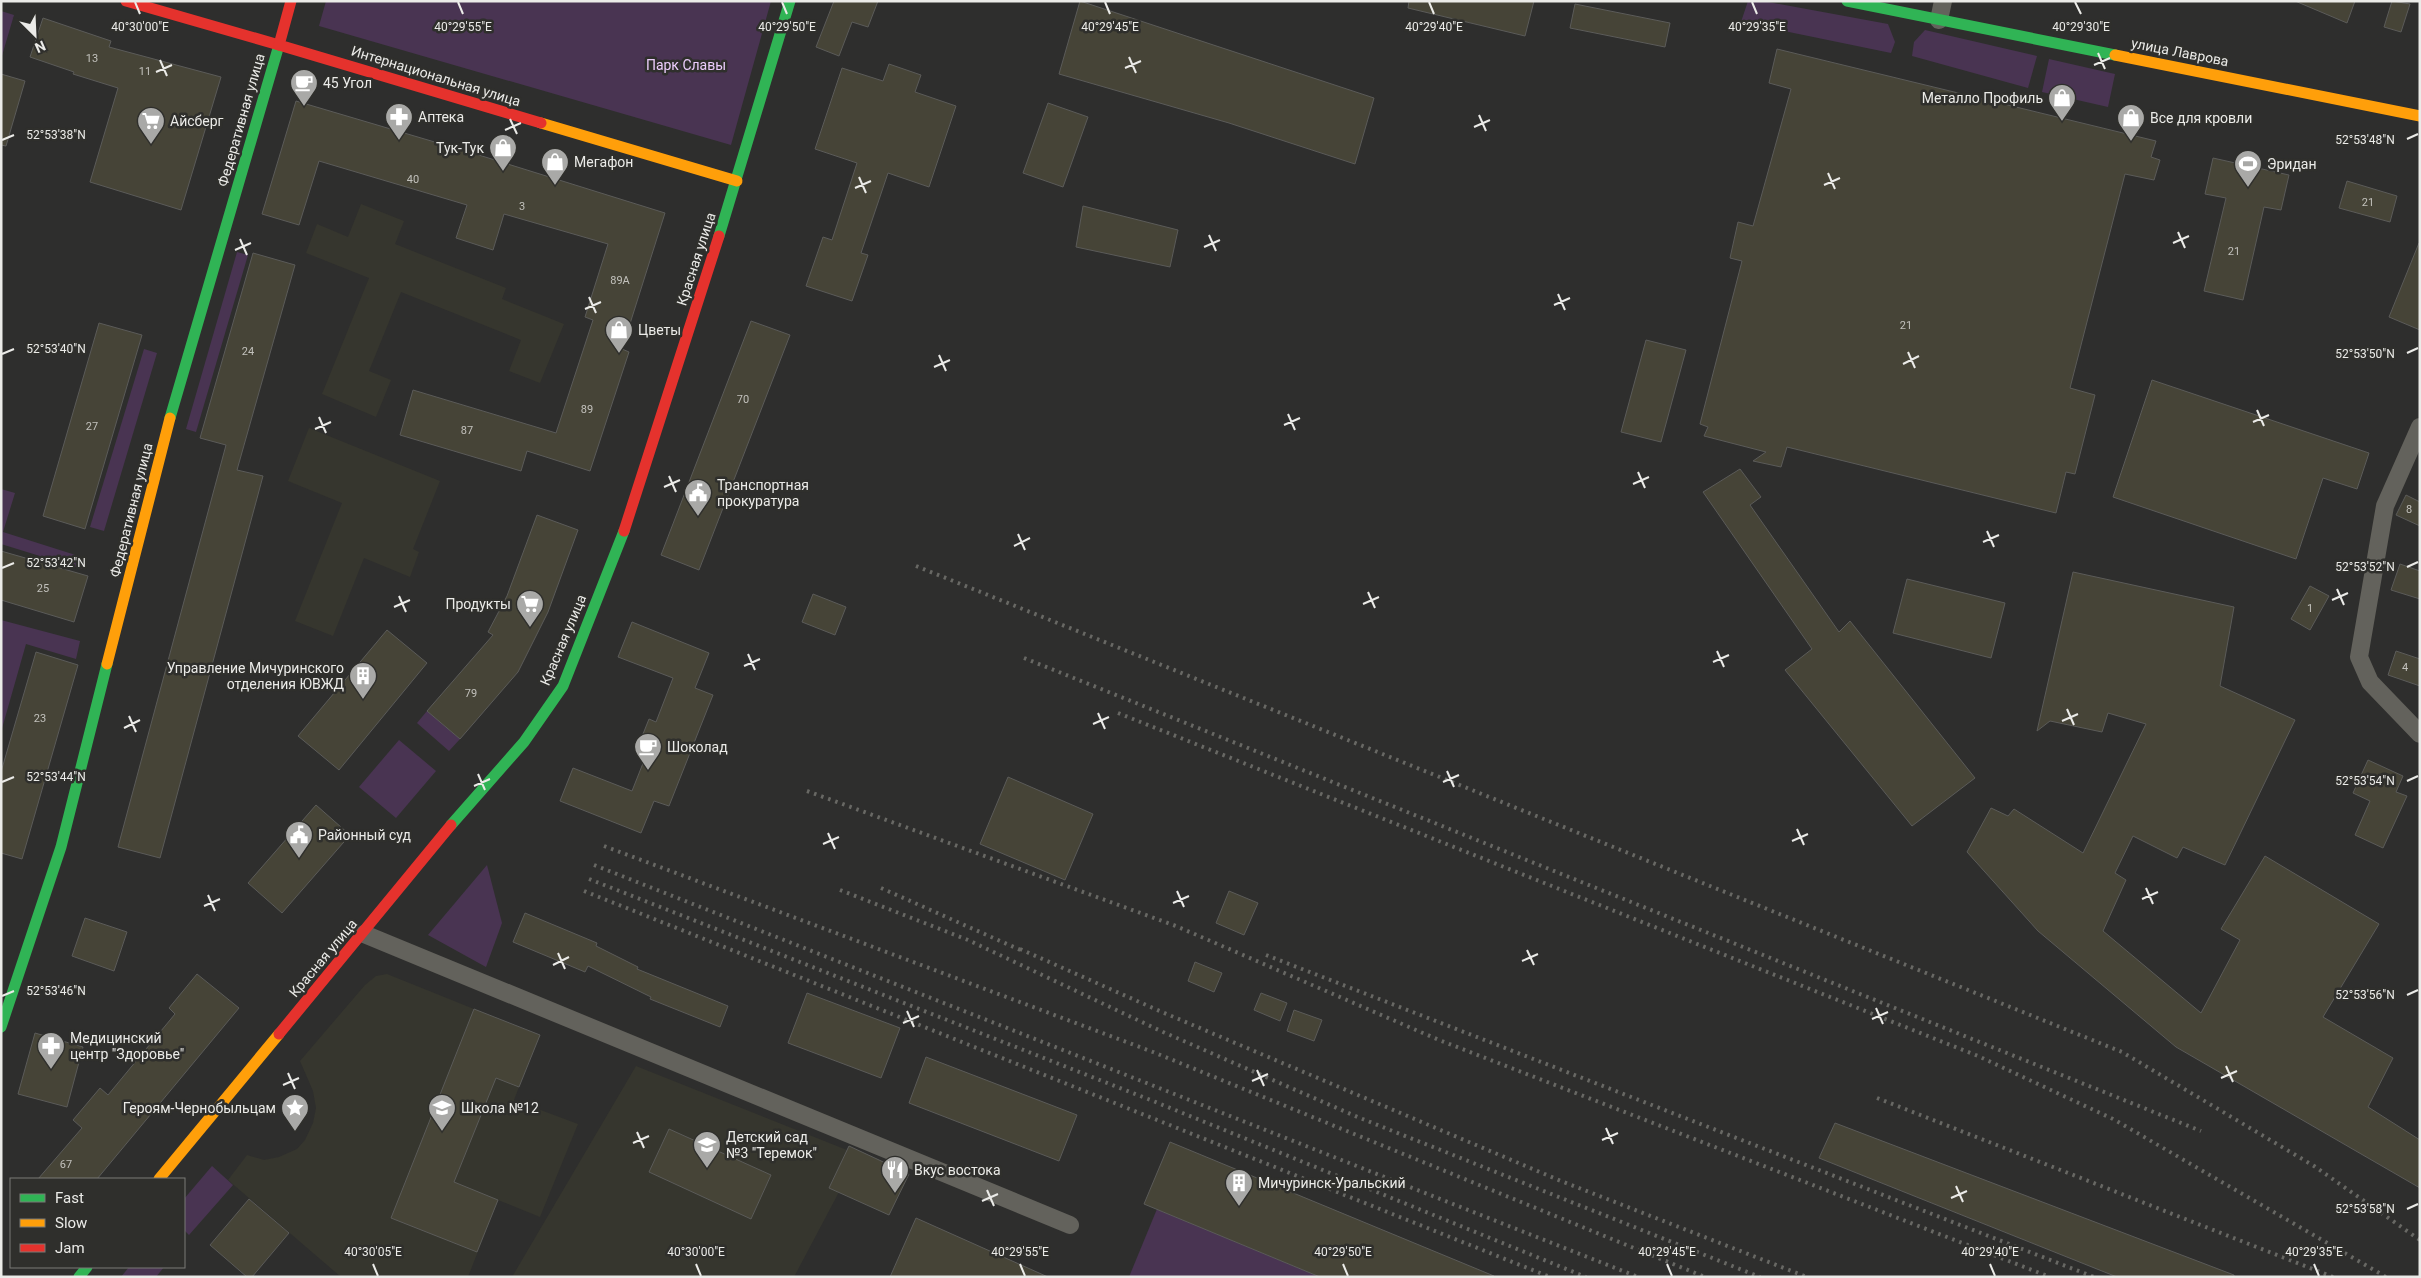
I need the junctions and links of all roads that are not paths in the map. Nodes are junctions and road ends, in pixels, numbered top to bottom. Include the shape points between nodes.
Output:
1 (126, 1) edge
2 (291, 1) edge
3 (790, 1) edge
4 (1846, 1) edge
5 (1943, 1) edge
6 (1939, 20) junction
7 (279, 44) junction
8 (2420, 116) edge
9 (737, 181) junction
10 (2420, 427) edge
11 (2420, 734) edge
12 (364, 934) junction
13 (1, 1027) edge
14 (160, 1178) edge
15 (1070, 1225) dead end

1 - 7 main road, Интернациональная улица
2 - 7 main road, Федеративная улица
3 - 9 main road, Красная улица
4 - 6 main road, улица Лаврова
5 - 6 street
6 - 8 main road, улица Лаврова
7 - 9 main road, Интернациональная улица
7 - 13 main road, Федеративная улица via 164,439 61,847
9 - 12 main road, Красная улица via 622,537 563,686 524,742 482,788
10 - 11 street via 2385,506 2359,657 2370,682
12 - 14 main road, Красная улица
12 - 15 street

